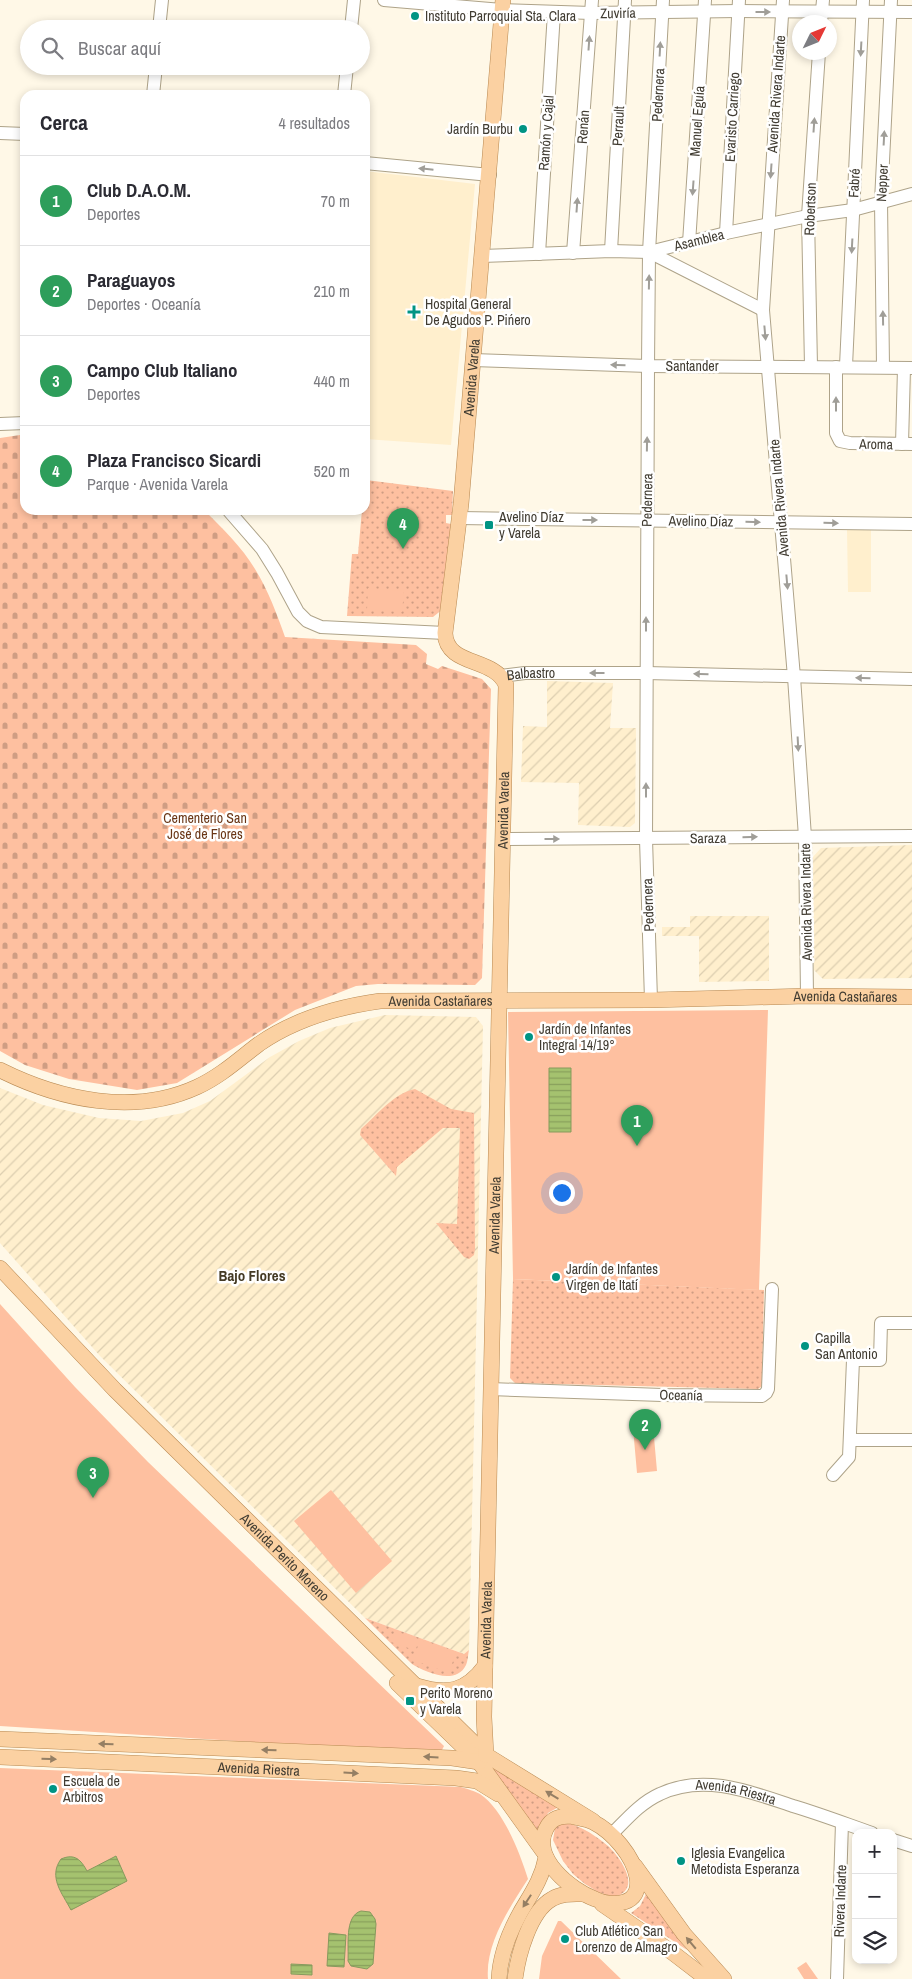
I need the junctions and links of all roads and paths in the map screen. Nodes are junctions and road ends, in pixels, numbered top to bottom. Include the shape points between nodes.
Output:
1 (162, 0) edge
2 (354, 0) edge
3 (384, 0) edge
4 (592, 0) edge
5 (625, 0) edge
6 (503, 5) edge
7 (663, 6) edge
8 (705, 6) edge
9 (739, 6) edge
10 (782, 6) edge
11 (863, 6) edge
12 (891, 6) edge
13 (554, 12) junction
14 (822, 12) edge
15 (912, 12) edge
16 (591, 13) junction
17 (624, 14) junction
18 (160, 20) edge
19 (352, 20) edge
20 (818, 60) edge
21 (155, 75) edge
22 (346, 75) edge
23 (154, 90) edge
24 (345, 90) edge
25 (0, 132) edge
26 (20, 134) edge
27 (370, 163) edge
28 (490, 175) junction
29 (912, 194) edge
30 (881, 201) junction
31 (853, 210) junction
32 (808, 216) junction
33 (768, 225) junction
34 (726, 233) junction
35 (689, 243) junction
36 (610, 252) junction
37 (649, 252) junction
38 (539, 254) junction
39 (573, 254) junction
40 (482, 256) junction
41 (763, 310) junction
42 (473, 360) junction
43 (648, 366) junction
44 (768, 366) junction
45 (811, 366) junction
46 (841, 366) junction
47 (884, 367) junction
48 (908, 368) edge
49 (20, 423) edge
50 (0, 424) edge
51 (840, 441) joint
52 (907, 444) edge
53 (232, 515) edge
54 (459, 518) junction
55 (646, 520) junction
56 (782, 522) junction
57 (912, 524) edge
58 (445, 633) junction
59 (646, 673) junction
60 (501, 676) junction
61 (794, 677) junction
62 (912, 679) edge
63 (805, 836) junction
64 (912, 836) edge
65 (504, 839) junction
66 (646, 839) junction
67 (807, 996) junction
68 (912, 997) edge
69 (498, 1000) junction
70 (651, 1000) junction
71 (0, 1070) edge
72 (0, 1268) edge
73 (0, 1282) edge
74 (772, 1289) dead end
75 (912, 1323) edge
76 (490, 1389) junction
77 (851, 1440) junction
78 (912, 1440) edge
79 (833, 1475) dead end
80 (485, 1666) junction
81 (414, 1685) junction
82 (0, 1740) edge
83 (459, 1742) junction
84 (314, 1752) junction
85 (0, 1757) edge
86 (452, 1758) junction
87 (483, 1758) junction
88 (314, 1771) junction
89 (508, 1804) junction
90 (593, 1822) junction
91 (842, 1823) junction
92 (860, 1829) edge
93 (611, 1835) junction
94 (897, 1841) edge
95 (912, 1846) edge
96 (544, 1854) junction
97 (631, 1861) junction
98 (590, 1897) junction
99 (499, 1979) edge
100 (515, 1979) edge
101 (707, 1979) edge
102 (724, 1979) edge
103 (837, 1979) edge

1 - 18 street
2 - 19 street
3 - 6 street, Zuviría
4 - 16 street, Renán
5 - 17 street, Perrault
6 - 13 street, Zuviría
6 - 28 main road, Avenida Varela
7 - 8 street, Zuviría
7 - 17 street, Zuviría
37 -> 7 street, Pedernera
8 - 9 street, Zuviría
8 -> 35 street, Manuel Eguía
9 -> 10 street, Zuviría
9 - 34 street, Evaristo Carriego
10 - 14 street, Zuviría
10 -> 33 street, Avenida Rivera Indarte
11 - 12 street, Zuviría
11 - 14 street, Zuviría
11 -> 31 street, Fabré
12 - 15 street, Zuviría
30 -> 12 street, Nepper
13 - 16 street, Zuviría
13 - 38 street, Ramón y Cajal
16 - 17 street, Zuviría
39 -> 16 street, Renán
17 - 36 street, Perrault
32 -> 20 street, Robertson
21 - 23 street
22 - 24 street
25 - 26 street
28 -> 27 street
28 - 40 main road, Avenida Varela
29 - 30 street, Asamblea
30 - 31 street, Asamblea
47 -> 30 street, Nepper
31 - 32 street, Asamblea
31 -> 46 street, Fabré
32 - 33 street, Asamblea
32 - 45 street, Robertson
33 - 34 street, Asamblea
33 - 41 street, Avenida Rivera Indarte
34 - 35 street, Asamblea
35 - 37 street, Asamblea
36 - 37 street, Asamblea
36 - 39 street, Asamblea
37 - 41 street
43 -> 37 street, Pedernera
38 - 39 street, Asamblea
38 - 40 street, Asamblea
40 - 42 main road, Avenida Varela
41 -> 44 street, Avenida Rivera Indarte
43 -> 42 street, Santander
42 - 54 main road, Avenida Varela
43 - 44 street, Santander
55 -> 43 street, Pedernera
44 - 45 street, Santander
44 - 56 street, Avenida Rivera Indarte
45 - 46 street, Santander
46 - 47 street, Santander
51 -> 46 street, Fabré via 836,433
47 - 48 street, Santander
48 - 52 street
49 - 50 street
51 - 52 street, Aroma
53 - 58 street via 262,549 298,612 307,621 320,627
54 -> 55 street, Avelino Díaz
54 - 58 main road, Avenida Varela
55 -> 56 street, Avelino Díaz
59 -> 55 street, Pedernera
56 -> 57 street, Avelino Díaz
56 -> 61 street, Avenida Rivera Indarte
58 - 60 main road, Balbastro via 446,642 453,652
59 -> 60 street, Balbastro via 525,673
61 -> 59 street, Balbastro
66 -> 59 street, Pedernera
60 - 65 main road, Avenida Varela via 506,685
62 -> 61 street, Balbastro
61 -> 63 street, Avenida Rivera Indarte
63 - 64 street, Saraza
66 -> 63 street, Saraza
63 - 67 street, Avenida Rivera Indarte
65 -> 66 street, Saraza
65 - 69 main road, Avenida Varela
66 - 70 street, Pedernera
67 - 68 main road, Avenida Castañares
67 - 70 main road, Avenida Castañares
69 - 70 main road, Avenida Castañares
69 - 71 main road, Avenida Castañares via 380,1001 334,1010 302,1020 272,1035 219,1075 158,1101 119,1103 73,1095
69 - 76 main road, Avenida Varela
72 - 81 main road, Avenida Perito Moreno via 115,1390
73 - 83 main road, Avenida Perito Moreno via 105,1394
74 - 76 street, Oceanía via 768,1389 762,1396
75 - 77 street via 881,1323 880,1360 852,1360
76 - 80 main road, Avenida Varela
77 - 78 street
77 - 79 street via 850,1457
80 - 81 main road via 472,1681 455,1690 442,1692
80 - 87 main road, Avenida Varela
81 - 87 main road, Avenida Perito Moreno
84 -> 82 main road, Avenida Riestra
83 - 86 main road via 460,1752
83 - 87 main road, Avenida Perito Moreno
86 -> 84 main road, Avenida Riestra
84 - 88 main road
85 -> 88 main road, Avenida Riestra
86 - 87 main road, Avenida Riestra
87 - 89 main road, Avenida Perito Moreno
90 -> 87 main road, Avenida Perito Moreno
88 -> 89 main road, Avenida Riestra via 466,1779 485,1785
89 - 96 main road, Avenida Perito Moreno
90 - 93 main road
90 - 96 main road via 571,1816 554,1819 544,1832
91 - 92 street, Avenida Riestra
91 - 93 street, Avenida Riestra via 758,1794 706,1785 659,1794 633,1812
91 - 103 street, Rivera Indarte
93 - 97 main road
94 - 95 street
96 - 98 main road via 557,1872
96 -> 99 main road via 540,1879 512,1928
97 - 98 main road via 637,1883 631,1899 618,1904
102 -> 97 main road via 684,1934
98 - 100 main road via 565,1894 542,1908 522,1946
98 - 101 main road via 673,1952

